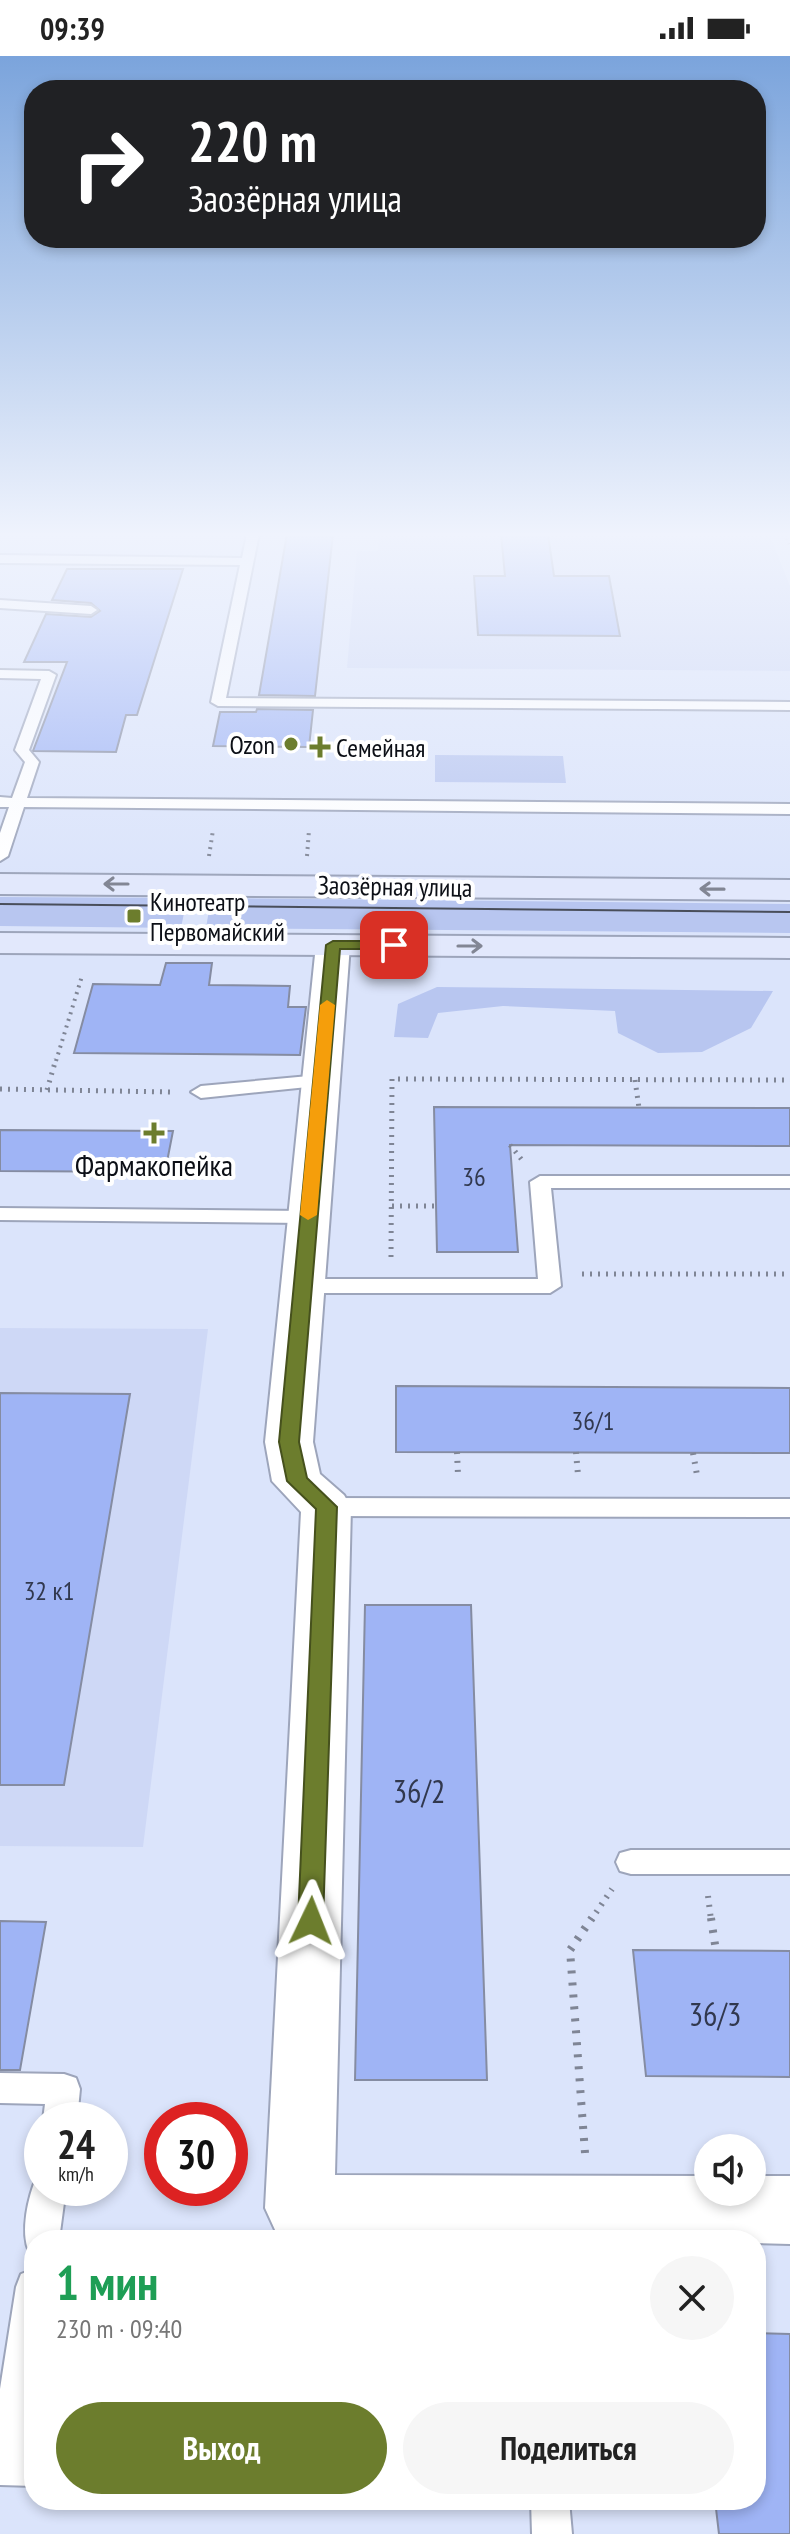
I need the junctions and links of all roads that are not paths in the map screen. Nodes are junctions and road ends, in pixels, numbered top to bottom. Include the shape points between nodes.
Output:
1 (229, 650) edge
2 (0, 674) edge
3 (790, 706) edge
4 (0, 802) edge
5 (17, 802) junction
6 (790, 809) edge
7 (0, 856) edge
8 (0, 884) edge
9 (790, 890) edge
10 (0, 943) edge
11 (333, 945) junction
12 (790, 948) edge
13 (320, 1081) junction
14 (201, 1092) road end
15 (790, 1182) edge
16 (0, 1214) edge
17 (308, 1217) junction
18 (303, 1286) junction
19 (326, 1507) junction
20 (790, 1508) edge
21 (631, 1862) road end
22 (790, 1862) edge
23 (0, 2088) edge
24 (62, 2102) edge
25 (46, 2206) edge
26 (790, 2210) edge
27 (553, 2220) edge
28 (43, 2230) edge
29 (24, 2376) edge
30 (14, 2466) edge
31 (551, 2510) edge
32 (552, 2534) edge

1 - 3 lane via 218,702
2 - 5 lane via 49,675 22,750 32,762
4 - 5 lane
5 - 6 lane
5 - 7 lane
9 -> 8 main road, Заозёрная улица
10 - 11 main road, Заозёрная улица
11 -> 12 main road, Заозёрная улица
11 - 13 street
13 - 14 lane
13 - 17 street
15 - 18 lane via 540,1182 550,1286
16 - 17 lane
17 - 18 street
18 - 19 street via 289,1442 297,1481
19 - 20 lane
19 - 27 street via 300,2208
21 - 22 lane
23 - 24 lane via 64,2089
25 - 28 lane
26 - 27 street
29 - 30 lane
31 - 32 lane

